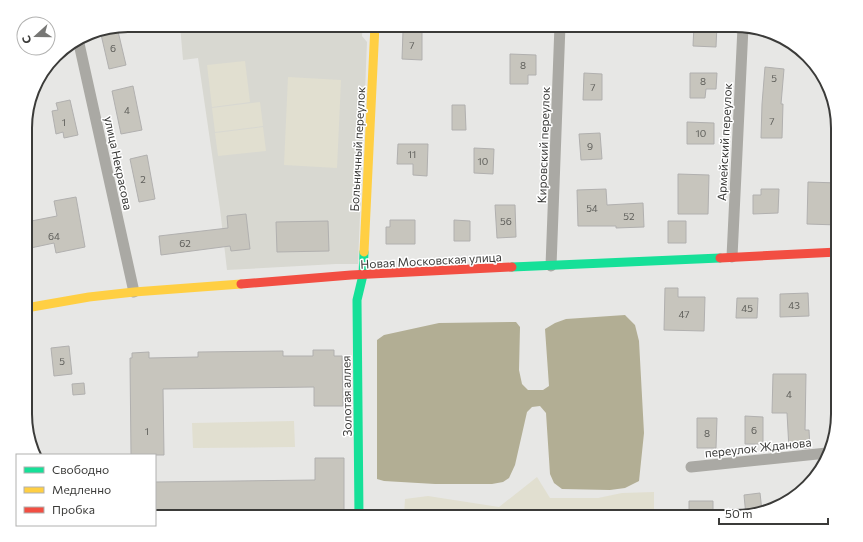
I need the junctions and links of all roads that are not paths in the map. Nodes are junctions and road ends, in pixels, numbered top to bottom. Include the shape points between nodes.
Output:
1 (375, 32) edge
2 (560, 32) edge
3 (743, 33) edge
4 (79, 45) edge
5 (831, 252) edge
6 (732, 257) junction
7 (551, 266) junction
8 (363, 275) junction
9 (134, 292) junction
10 (32, 307) edge
11 (822, 453) edge
12 (691, 467) dead end
13 (359, 510) edge

1 - 8 street, Больничный переулок
2 - 7 street, Кировский переулок
3 - 6 street, Армейский переулок
4 - 9 street, улица Некрасова
5 - 6 street, Новая Московская улица
6 - 7 street, Новая Московская улица
7 - 8 street, Новая Московская улица
8 - 9 street, Новая Московская улица
8 - 13 street, Золотая аллея via 357,300
9 - 10 street, Новая Московская улица
11 - 12 street, переулок Жданова

